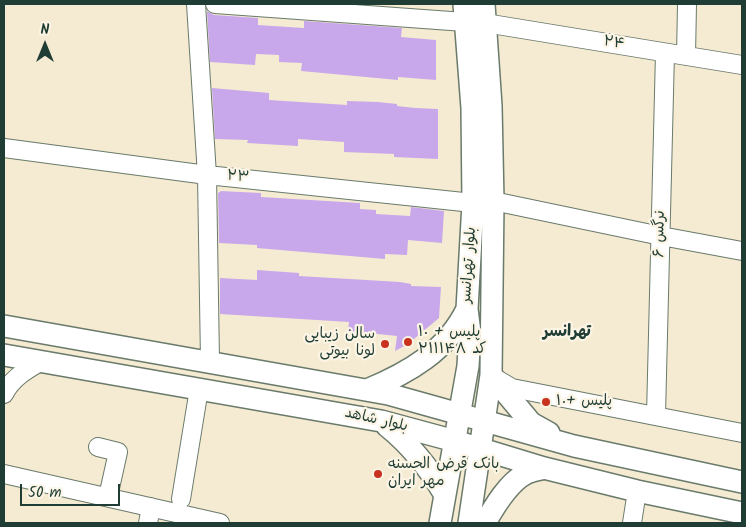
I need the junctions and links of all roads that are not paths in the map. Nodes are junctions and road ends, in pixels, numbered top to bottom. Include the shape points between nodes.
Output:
1 (196, 4) edge
2 (217, 4) edge
3 (687, 4) edge
4 (475, 13) edge
5 (665, 52) junction
6 (686, 56) junction
7 (742, 65) edge
8 (4, 148) edge
9 (207, 175) junction
10 (483, 202) junction
11 (661, 236) junction
12 (742, 251) edge
13 (467, 310) junction
14 (4, 326) edge
15 (4, 354) edge
16 (42, 361) junction
17 (210, 362) junction
18 (491, 375) junction
19 (199, 389) junction
20 (378, 392) junction
21 (4, 394) edge
22 (460, 414) junction
23 (656, 415) junction
24 (381, 421) junction
25 (485, 422) junction
26 (742, 432) edge
27 (455, 441) junction
28 (574, 446) junction
29 (98, 447) dead end
30 (481, 449) junction
31 (544, 468) junction
32 (4, 474) edge
33 (742, 482) edge
34 (637, 491) junction
35 (445, 495) junction
36 (108, 497) junction
37 (179, 512) edge
38 (742, 513) edge
39 (149, 515) edge
40 (220, 523) edge
41 (440, 523) edge
42 (469, 523) edge
43 (485, 523) edge
44 (632, 523) edge

1 - 9 street
2 - 4 street, ۲۴
3 - 6 street
4 - 5 street, ۲۴
4 - 10 main road, بلوار تهرانسر via 472,108
5 - 6 street, ۲۴
5 - 11 street, نرگس ۶
6 - 7 street, ۲۴
8 - 9 street, ۲۳
9 - 10 street, ۲۳
9 - 17 street
10 - 11 street, ۲۳
10 - 13 main road, بلوار تهرانسر
10 - 18 main road, بلوار تهرانسر
11 - 12 street, ۲۳
11 - 23 street, نرگس ۶
13 - 20 main road via 451,336 427,358
13 - 22 main road, بلوار تهرانسر via 470,333 468,366
14 - 17 main road, بلوار شاهد
15 - 16 main road, بلوار شاهد
16 - 19 main road, بلوار شاهد
16 - 21 street via 23,371
17 - 20 main road, بلوار شاهد
18 - 23 street via 512,388
18 - 25 main road, بلوار تهرانسر
18 - 28 main road via 532,423
19 - 24 main road, بلوار شاهد
19 - 37 street
20 - 22 main road, بلوار شاهد
20 - 24 main road
22 - 25 main road, بلوار شاهد
22 - 27 main road, بلوار تهرانسر
23 - 26 street
24 - 27 main road, بلوار شاهد
24 - 35 main road via 408,443
25 - 28 main road, بلوار شاهد
25 - 30 main road, بلوار تهرانسر
27 - 30 main road, بلوار شاهد
27 - 35 main road, بلوار تهرانسر
28 - 33 main road, بلوار شاهد
29 - 36 street via 118,452
30 - 31 main road, بلوار شاهد
30 - 42 main road, بلوار تهرانسر
31 - 34 main road, بلوار شاهد
31 - 43 main road via 524,474 497,502
32 - 36 street
34 - 38 main road, بلوار شاهد
34 - 44 street
35 - 41 main road, بلوار تهرانسر
36 - 39 street
37 - 39 street
37 - 40 street

